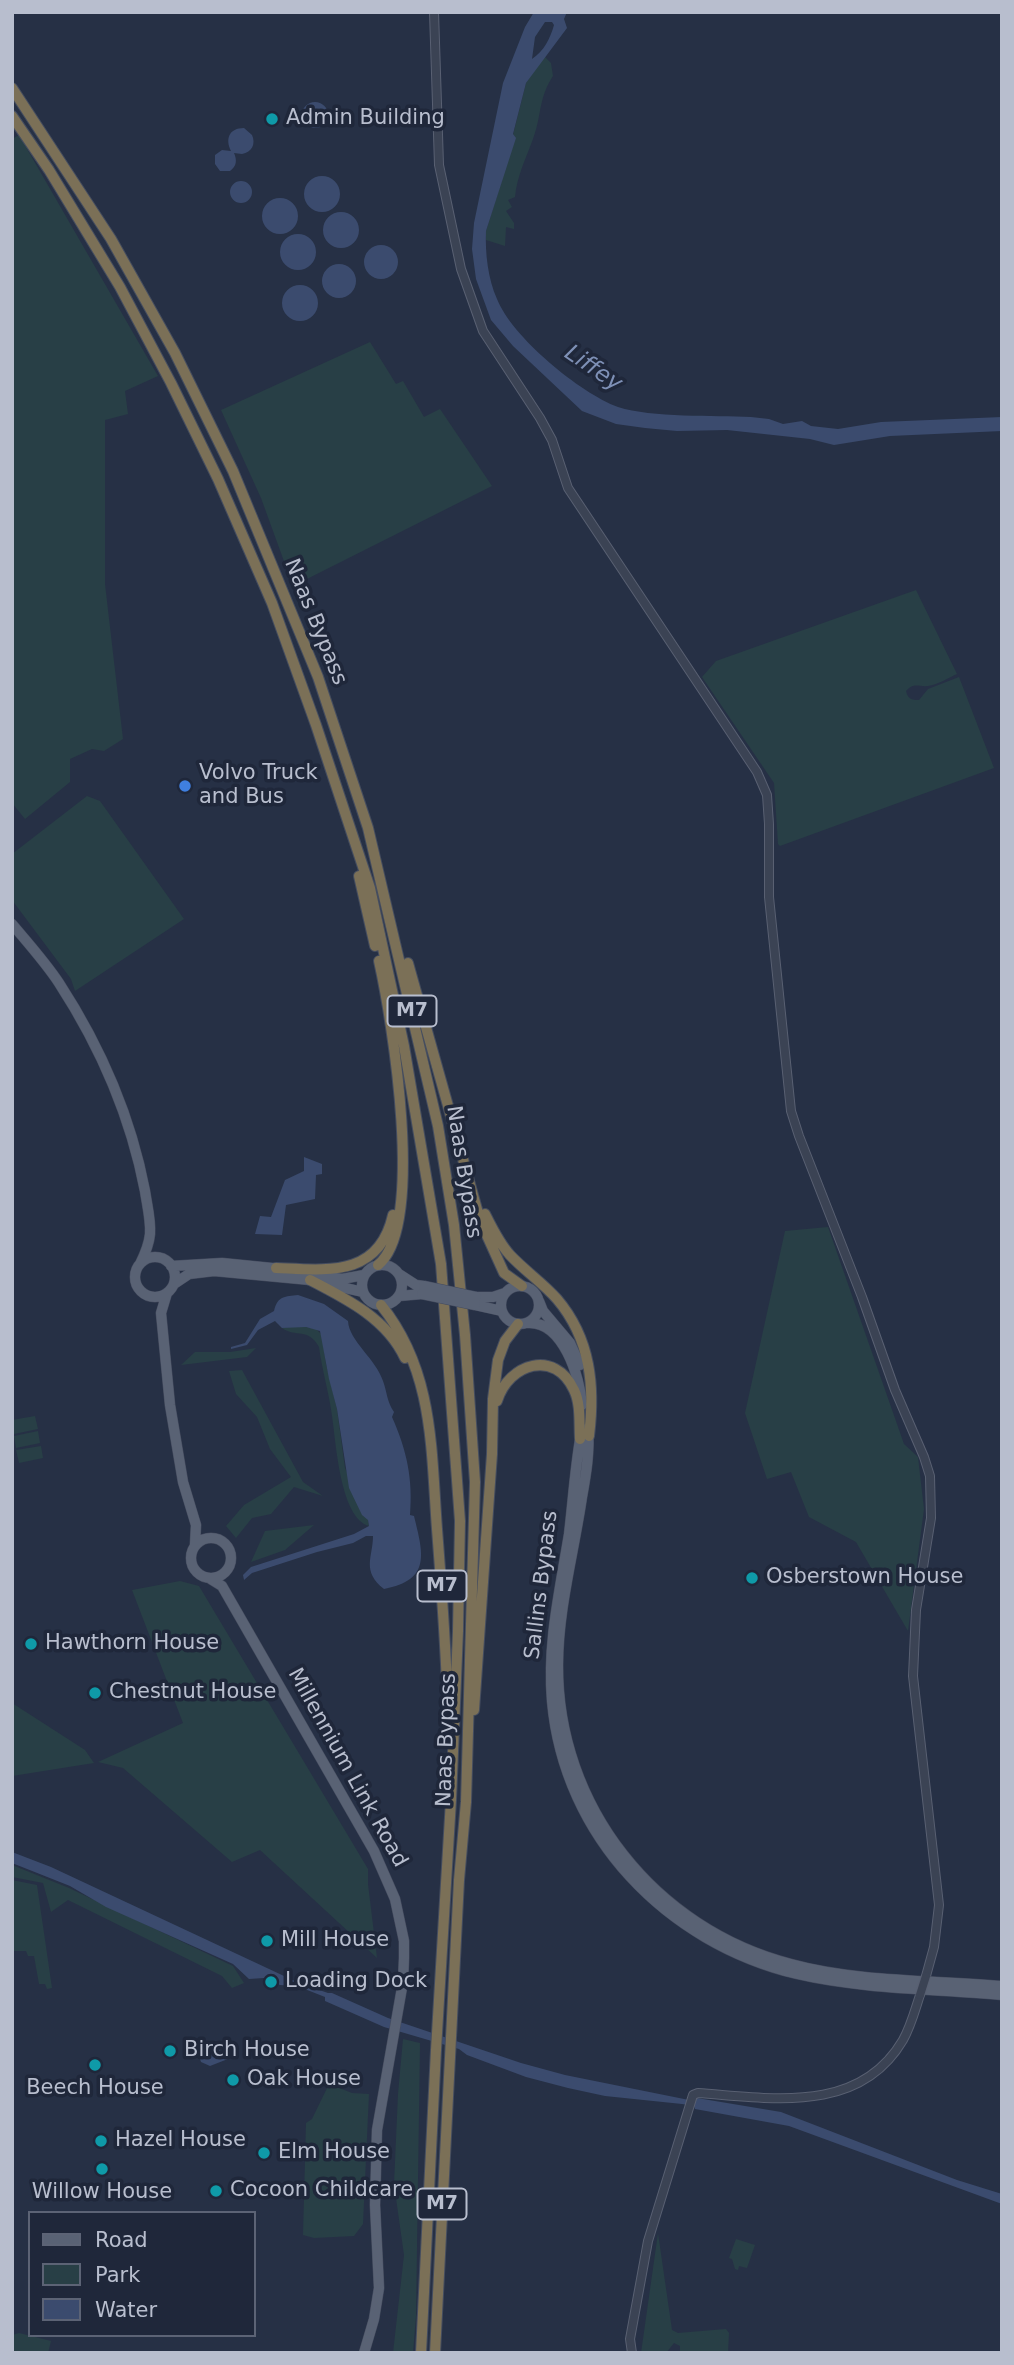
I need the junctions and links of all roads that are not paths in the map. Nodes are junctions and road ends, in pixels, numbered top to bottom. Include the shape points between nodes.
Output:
1 (435, 12) edge
2 (12, 88) edge
3 (12, 116) edge
4 (341, 805) junction
5 (386, 901) junction
6 (12, 924) edge
7 (402, 1166) junction
8 (469, 1183) junction
9 (150, 1233) junction
10 (162, 1258) junction
11 (140, 1264) junction
12 (378, 1265) junction
13 (171, 1266) junction
14 (276, 1268) junction
15 (399, 1274) junction
16 (364, 1275) junction
17 (310, 1280) junction
18 (174, 1283) junction
19 (522, 1286) junction
20 (423, 1290) junction
21 (363, 1292) junction
22 (507, 1292) junction
23 (167, 1293) junction
24 (150, 1296) junction
25 (399, 1296) junction
26 (476, 1301) junction
27 (539, 1301) junction
28 (381, 1305) junction
29 (502, 1311) junction
30 (161, 1313) junction
31 (523, 1323) junction
32 (421, 1388) junction
33 (492, 1426) junction
34 (584, 1438) junction
35 (196, 1525) junction
36 (209, 1537) junction
37 (195, 1544) junction
38 (225, 1573) junction
39 (209, 1578) junction
40 (222, 1586) junction
41 (453, 1879) junction
42 (1002, 1986) edge
43 (1002, 1995) edge
44 (364, 2353) edge
45 (421, 2353) edge
46 (435, 2353) edge
47 (632, 2353) edge

1 - 47 street, bridge via 439,165 461,269 483,331 552,440 568,488 757,772 767,795 769,897 791,1111 930,1476 931,1518 916,1611 913,1675 939,1905 934,1947 909,2028 894,2053 869,2077 845,2090 787,2099 698,2093 691,2097 648,2241 630,2339
2 - 5 highway, Naas Bypass / M7 via 111,239 175,353 233,471 318,677 368,828
3 - 4 highway, Naas Bypass / M7 via 120,287 218,479 272,603
4 - 7 highway, M7 via 393,1042
4 - 41 highway, Naas Bypass / M7 via 370,888 402,1033 441,1264 460,1521
5 - 8 highway, M7
5 - 41 highway, Naas Bypass / M7 via 438,1126 465,1335 475,1482 466,1802
6 - 9 main road via 58,982 106,1068 140,1169
7 - 12 highway, M7 via 404,1184 396,1234
7 - 14 highway, M7 via 387,1234 364,1260 334,1269
8 - 19 highway, M7 via 504,1273
8 - 34 highway, M7 via 509,1254 557,1299 582,1341 593,1385
9 - 10 main road
9 - 11 main road
10 - 11 main road
10 - 13 main road
11 - 24 main road via 135,1274 137,1286
12 - 15 main road
12 - 16 main road
13 - 14 main road via 222,1263
13 - 18 main road
14 - 16 main road via 342,1279
15 - 20 main road
15 - 25 main road
16 - 21 main road
17 - 18 main road via 214,1271 189,1274
17 - 21 main road
17 - 32 highway, M7 via 381,1323
18 - 23 main road
19 - 22 main road
19 - 27 main road via 531,1289
20 - 25 main road
20 - 26 main road, bridge
21 - 28 main road
22 - 26 main road
22 - 29 main road
23 - 24 main road
23 - 30 main road
24 - 30 main road
25 - 28 main road
26 - 29 main road
27 - 31 main road via 538,1314
27 - 34 main road, Sallins Bypass via 570,1343 580,1366 586,1391
28 - 32 highway, M7 via 402,1335
29 - 31 main road via 508,1320
30 - 35 main road via 170,1405 183,1482
31 - 33 highway, M7 via 505,1341 498,1360
31 - 34 main road, Sallins Bypass via 537,1322 550,1329 576,1370
32 - 41 highway, M7 via 432,1443 447,1678
33 - 34 highway, M7 via 501,1390 509,1378 520,1369 543,1365 564,1374 576,1392
33 - 41 highway, M7 via 473,1730
34 - 42 main road, Sallins Bypass via 586,1476 559,1632 559,1702 573,1762 607,1834 663,1899 748,1951 837,1973
34 - 43 main road, Sallins Bypass via 553,1619 552,1702 571,1781 612,1855 670,1916 709,1941 760,1963 819,1979
35 - 36 main road
35 - 37 main road
36 - 37 main road
36 - 38 main road via 220,1539 231,1552
37 - 39 main road via 192,1566
38 - 39 main road
38 - 40 main road
39 - 40 main road, Millennium Link Road
40 - 44 main road, Millennium Link Road via 384,1869 396,1899 404,1941 403,1982 377,2130 379,2288
41 - 45 highway, Naas Bypass / M7 via 438,2014
41 - 46 highway, Naas Bypass / M7 via 452,2018

